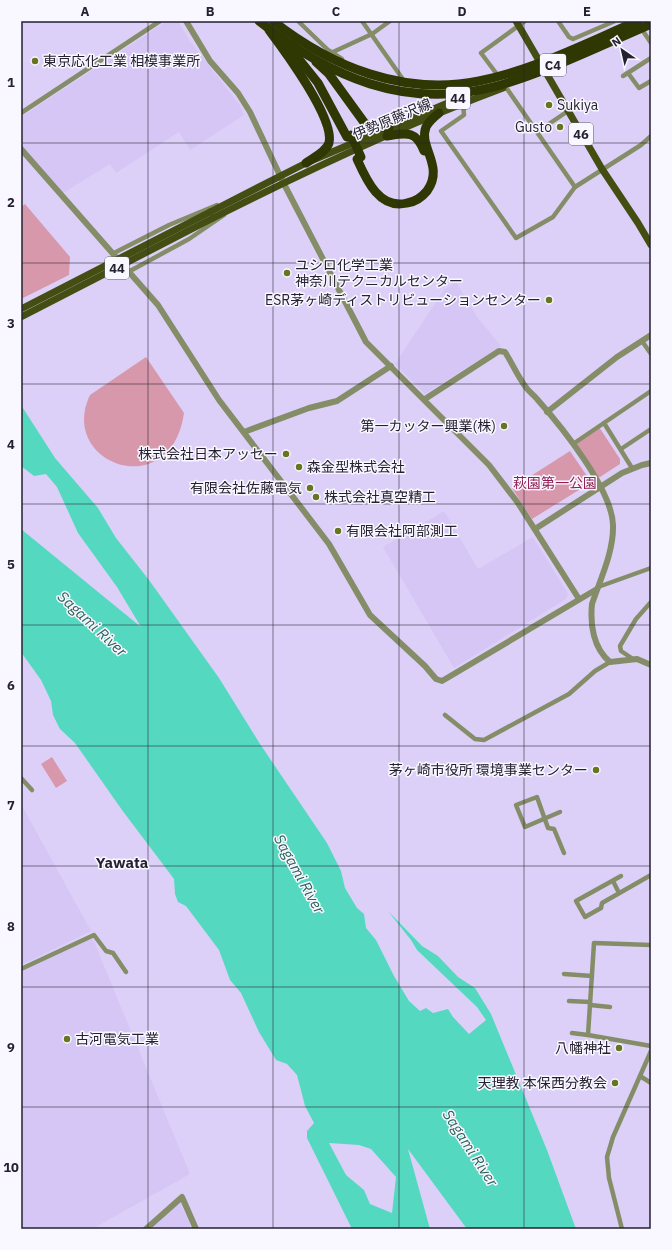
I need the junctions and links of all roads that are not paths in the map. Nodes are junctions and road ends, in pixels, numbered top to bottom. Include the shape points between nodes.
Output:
1 (160, 21) edge
2 (186, 21) edge
3 (260, 21) edge
4 (298, 21) edge
5 (362, 21) edge
6 (390, 21) edge
7 (525, 21) edge
8 (558, 21) edge
9 (614, 21) edge
10 (270, 23) edge
11 (639, 23) edge
12 (517, 24) edge
13 (651, 25) edge
14 (595, 29) junction
15 (372, 34) junction
16 (290, 38) junction
17 (600, 39) junction
18 (651, 43) edge
19 (333, 52) junction
20 (651, 58) edge
21 (542, 67) junction
22 (628, 72) junction
23 (623, 76) dead end
24 (402, 78) junction
25 (501, 80) junction
26 (651, 81) edge
27 (506, 87) junction
28 (465, 95) junction
29 (463, 103) junction
30 (568, 111) junction
31 (21, 113) edge
32 (439, 113) junction
33 (388, 132) junction
34 (537, 132) junction
35 (349, 136) junction
36 (651, 136) edge
37 (21, 148) edge
38 (359, 158) junction
39 (306, 164) junction
40 (602, 169) junction
41 (280, 177) junction
42 (284, 184) junction
43 (575, 187) junction
44 (231, 205) junction
45 (212, 215) junction
46 (651, 245) edge
47 (114, 253) junction
48 (130, 271) junction
49 (21, 309) edge
50 (21, 317) edge
51 (651, 335) edge
52 (642, 341) junction
53 (651, 354) edge
54 (392, 366) junction
55 (651, 391) edge
56 (425, 399) junction
57 (548, 412) junction
58 (604, 423) junction
59 (651, 429) edge
60 (244, 432) junction
61 (573, 444) junction
62 (621, 449) junction
63 (651, 463) edge
64 (632, 468) junction
65 (600, 487) junction
66 (535, 529) junction
67 (651, 568) edge
68 (598, 588) junction
69 (579, 600) junction
70 (651, 602) edge
71 (633, 659) junction
72 (610, 662) junction
73 (651, 665) edge
74 (445, 715) dead end
75 (21, 778) edge
76 (32, 790) dead end
77 (560, 812) dead end
78 (545, 819) junction
79 (564, 853) dead end
80 (651, 875) edge
81 (621, 876) dead end
82 (612, 881) junction
83 (619, 893) junction
84 (651, 945) edge
85 (21, 970) edge
86 (126, 972) dead end
87 (564, 974) dead end
88 (592, 976) junction
89 (569, 1001) dead end
90 (590, 1004) junction
91 (610, 1007) dead end
92 (572, 1033) dead end
93 (588, 1036) junction
94 (651, 1046) edge
95 (651, 1052) edge
96 (640, 1076) junction
97 (651, 1083) edge
98 (146, 1229) edge
99 (196, 1229) edge
100 (622, 1229) edge

1 - 31 street
2 - 41 street via 210,60 238,93 250,112
3 - 10 highway
3 - 13 highway, C4, bridge via 303,53 350,78 393,90 437,94 466,93 510,82
4 - 19 street
5 - 15 street
6 - 15 street
7 - 12 street
8 - 14 street via 569,37 573,38
9 - 14 street
10 - 11 highway, C4, bridge via 319,53 347,66 390,80 435,85 464,84 509,73
10 - 16 highway
10 - 35 highway via 310,72
10 - 39 highway via 307,85 327,126 327,147
11 - 13 main road, 伊勢原藤沢線 / 44
11 - 17 main road, 伊勢原藤沢線 / 44
11 - 18 street
11 - 21 main road, 伊勢原藤沢線 / 44
12 - 21 main road, 46
12 - 25 street via 481,52
14 - 17 street
15 - 19 street
15 - 24 street
16 - 33 highway via 329,74 366,125
16 - 35 highway via 330,95
17 - 21 main road, 伊勢原藤沢線 / 44
19 - 24 street via 373,72
20 - 22 street
21 - 25 main road, 伊勢原藤沢線 / 44
21 - 27 main road, 伊勢原藤沢線 / 44
21 - 30 main road, 46
22 - 23 street
22 - 26 street via 639,88
24 - 28 street via 450,82 460,88
25 - 27 street
25 - 28 main road, 伊勢原藤沢線 / 44
27 - 29 main road, 伊勢原藤沢線 / 44
27 - 34 street
28 - 33 main road, 伊勢原藤沢線 / 44
29 - 32 main road, 伊勢原藤沢線 / 44
29 - 43 street via 464,115 441,131 516,238 553,217
30 - 34 street
30 - 40 main road, 46
32 - 33 main road, 伊勢原藤沢線 / 44
32 - 38 highway via 429,122 425,132 433,161 433,179 428,190 418,199 405,204 385,200 370,186
33 - 38 highway via 412,134 420,143 426,156 428,173 425,185 417,193 406,198 389,197 375,184
33 - 39 main road, 伊勢原藤沢線 / 44
33 - 42 main road, 伊勢原藤沢線 / 44
34 - 43 street
35 - 38 highway, bridge
36 - 40 street
37 - 47 street
39 - 41 main road, 伊勢原藤沢線 / 44
40 - 43 street
40 - 46 main road, 46
41 - 42 street
41 - 44 main road, 伊勢原藤沢線 / 44
42 - 44 main road, 伊勢原藤沢線 / 44
42 - 54 street via 366,342
44 - 45 main road, 伊勢原藤沢線 / 44
44 - 47 street via 205,209
44 - 48 street via 216,222
45 - 49 main road, 44, bridge
45 - 50 main road, 44, bridge
47 - 48 street
48 - 60 street via 158,305 194,363
51 - 52 street
52 - 53 street
52 - 57 street
54 - 56 street
54 - 60 street via 337,401 309,408
55 - 58 street
56 - 57 street via 503,350 524,385
56 - 66 street via 489,465
57 - 61 street
58 - 61 street
58 - 62 street
59 - 62 street
60 - 69 street via 329,544 370,616 439,681
61 - 65 street
62 - 64 street
63 - 64 street
64 - 65 street
65 - 66 street
65 - 68 street via 612,512 614,526 612,542
66 - 69 street
67 - 68 street
68 - 69 street
68 - 72 street via 591,612 599,650
70 - 71 street via 636,618 620,646 621,651
71 - 72 street
71 - 73 street
72 - 74 street via 595,671 578,688 558,702 484,740 475,739
75 - 76 street
77 - 78 street
78 - 78 street via 537,797 516,805 525,827
78 - 79 street via 548,828 554,829
80 - 83 street
81 - 82 street
82 - 83 street
82 - 83 street via 576,901 585,917
84 - 88 street via 594,943
85 - 86 street via 94,935
87 - 88 street
88 - 90 street
89 - 90 street
90 - 91 street
90 - 93 street
92 - 93 street
93 - 94 street
95 - 96 street
96 - 97 street
96 - 100 street via 607,1157 609,1178
98 - 99 street via 182,1197

